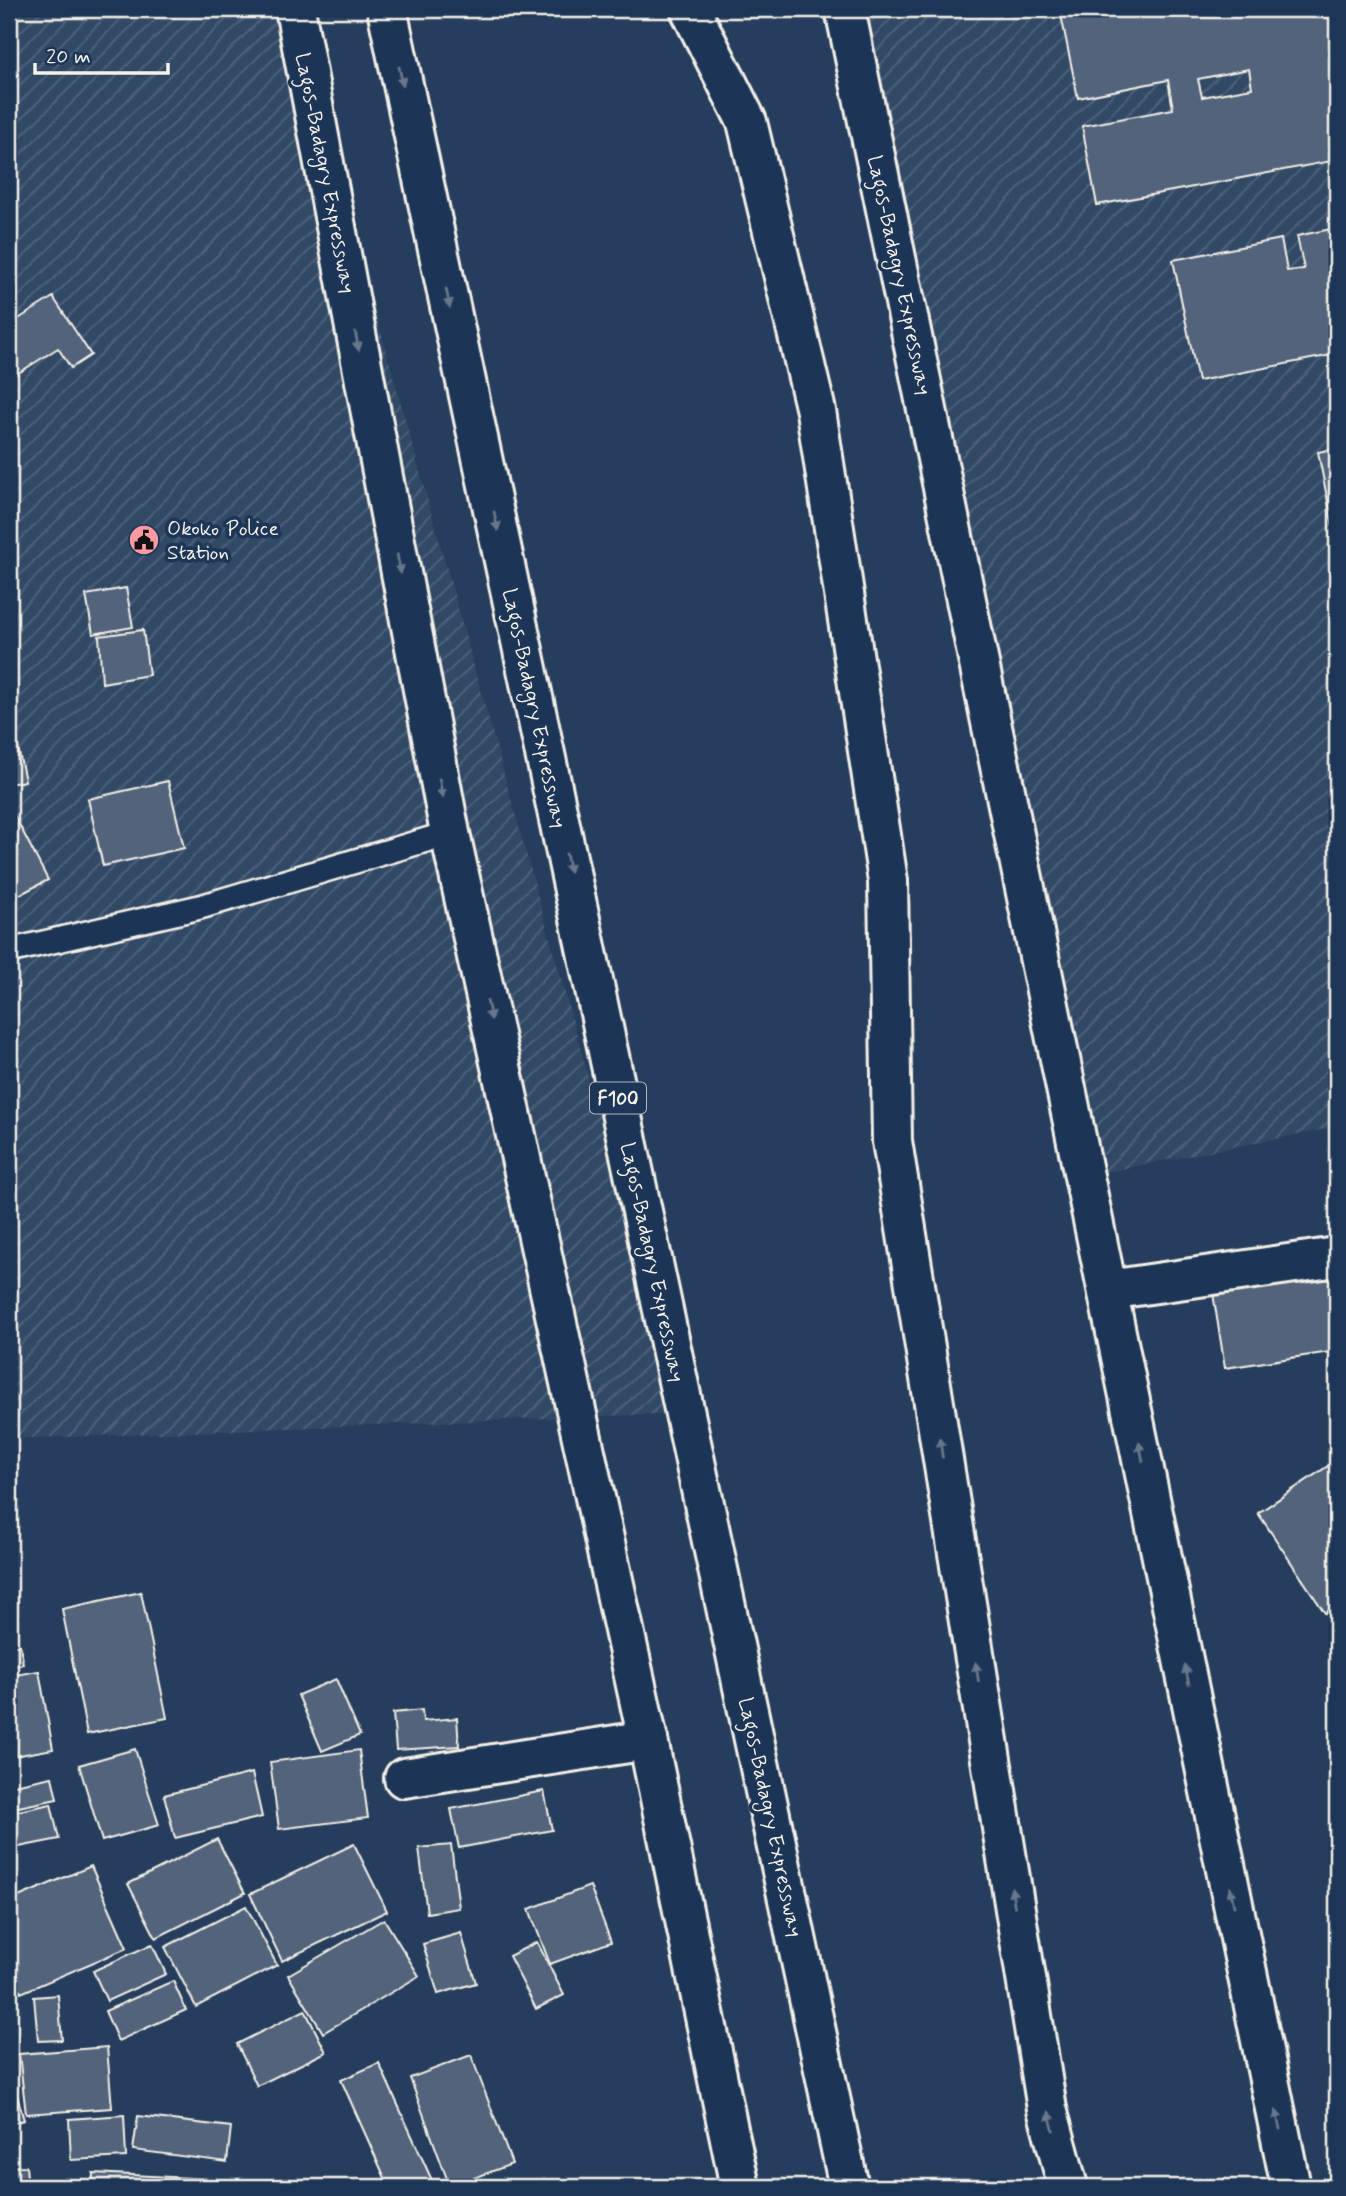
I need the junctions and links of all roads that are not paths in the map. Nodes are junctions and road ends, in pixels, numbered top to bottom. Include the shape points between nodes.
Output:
1 (295, 9) edge
2 (387, 9) edge
3 (690, 9) edge
4 (845, 9) edge
5 (450, 833) junction
6 (9, 951) edge
7 (1337, 1257) edge
8 (1108, 1290) junction
9 (648, 1740) junction
10 (404, 1778) dead end
11 (740, 2187) edge
12 (849, 2187) edge
13 (1068, 2187) edge
14 (1291, 2187) edge

1 -> 5 main road, Lagos-Badagry Expressway
2 -> 12 main road, Lagos-Badagry Expressway / F100
13 -> 3 main road via 1047,2109 892,1141 888,881 816,411 747,122
4 - 8 main road, Lagos-Badagry Expressway
5 - 6 lane via 200,908
5 -> 9 main road, Lagos-Badagry Expressway
7 - 8 main road
14 -> 8 main road, Lagos-Badagry Expressway
9 - 10 main road
9 - 11 main road, Lagos-Badagry Expressway

